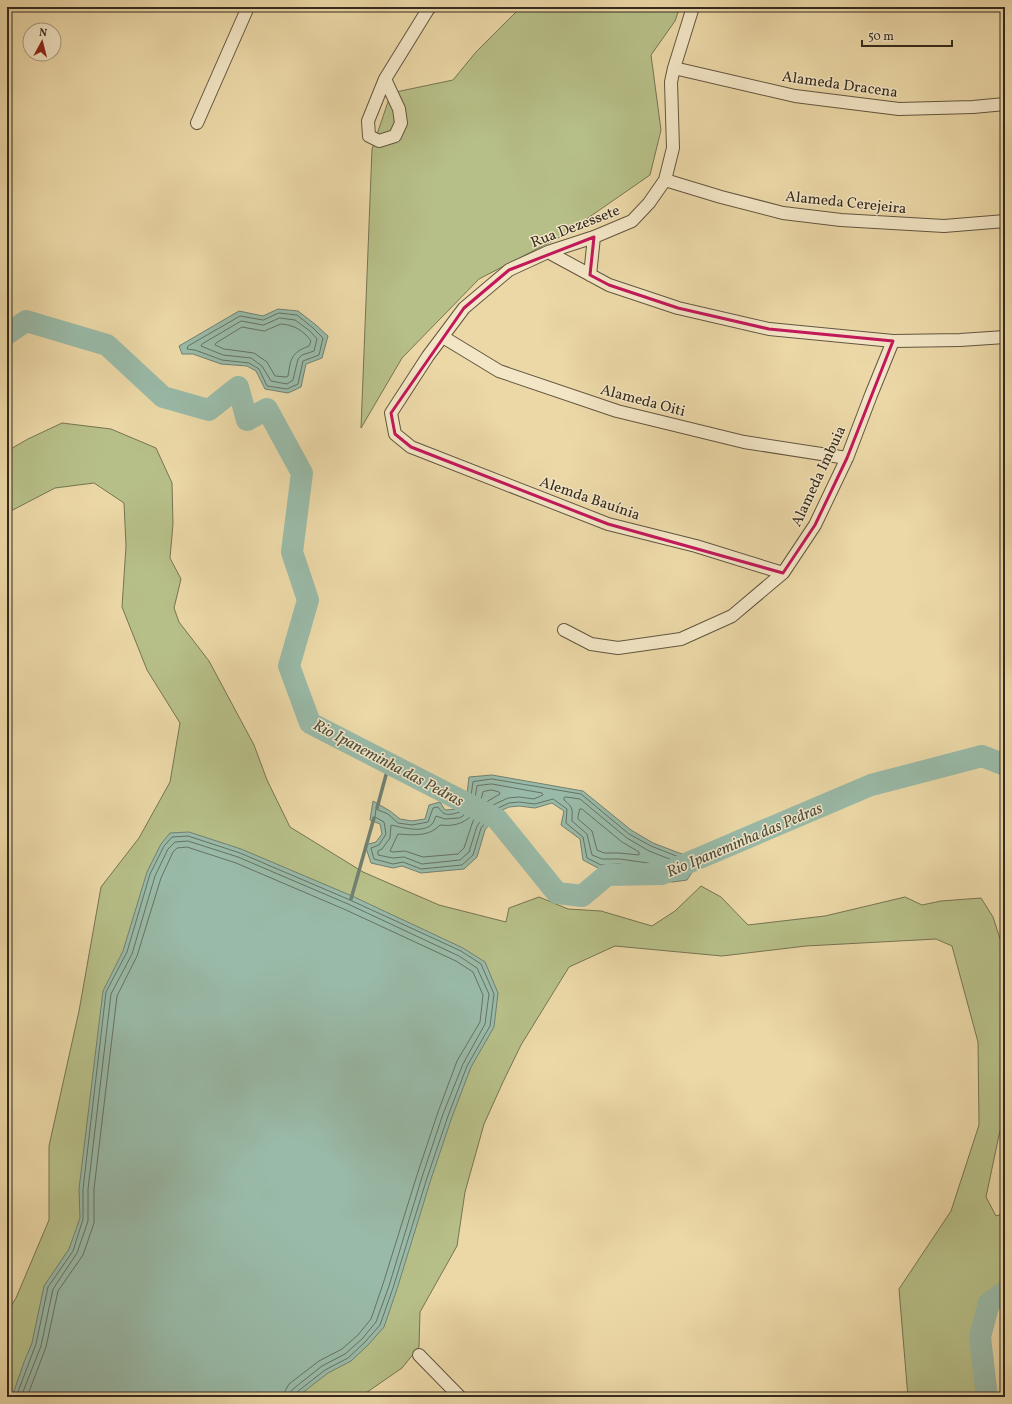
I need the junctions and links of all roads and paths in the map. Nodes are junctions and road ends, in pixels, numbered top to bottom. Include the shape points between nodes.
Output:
1 (248, 7) edge
2 (430, 7) edge
3 (693, 7) edge
4 (674, 68) junction
5 (385, 79) dead end
6 (1005, 104) edge
7 (197, 123) dead end
8 (665, 180) junction
9 (1005, 221) edge
10 (594, 237) junction
11 (548, 252) junction
12 (590, 275) junction
13 (443, 336) junction
14 (1005, 337) edge
15 (893, 341) junction
16 (395, 434) joint
17 (847, 458) junction
18 (783, 572) junction
19 (564, 630) dead end
20 (419, 1355) dead end
21 (460, 1397) edge

1 - 7 street
2 - 5 street
3 - 4 street, Rua Dezessete
4 - 6 street, Alameda Dracena via 795,96 899,109
4 - 8 street, Rua Dezessete via 671,95 673,148
8 - 9 street, Alameda Cerejeira via 783,212 841,220 944,226
8 - 10 street, Rua Dezessete via 649,203 632,220
10 - 11 street, Rua Dezessete
10 - 12 street
11 - 12 street
11 - 13 street, Rua Dezessete via 509,270 464,308
12 - 15 street via 609,285 678,308 769,330
13 - 16 street, Rua Dezessete via 392,413
13 - 17 street, Alameda Oiti via 499,371 617,411 744,442
14 - 15 street
15 - 17 street, Alameda Imbuia
16 - 18 street, Alemda Bauínia via 411,447 608,524 696,546
17 - 18 street, Alameda Imbuia via 815,525
18 - 19 street, Alameda Imbuia via 732,616 681,639 618,648 591,644
20 - 21 street

